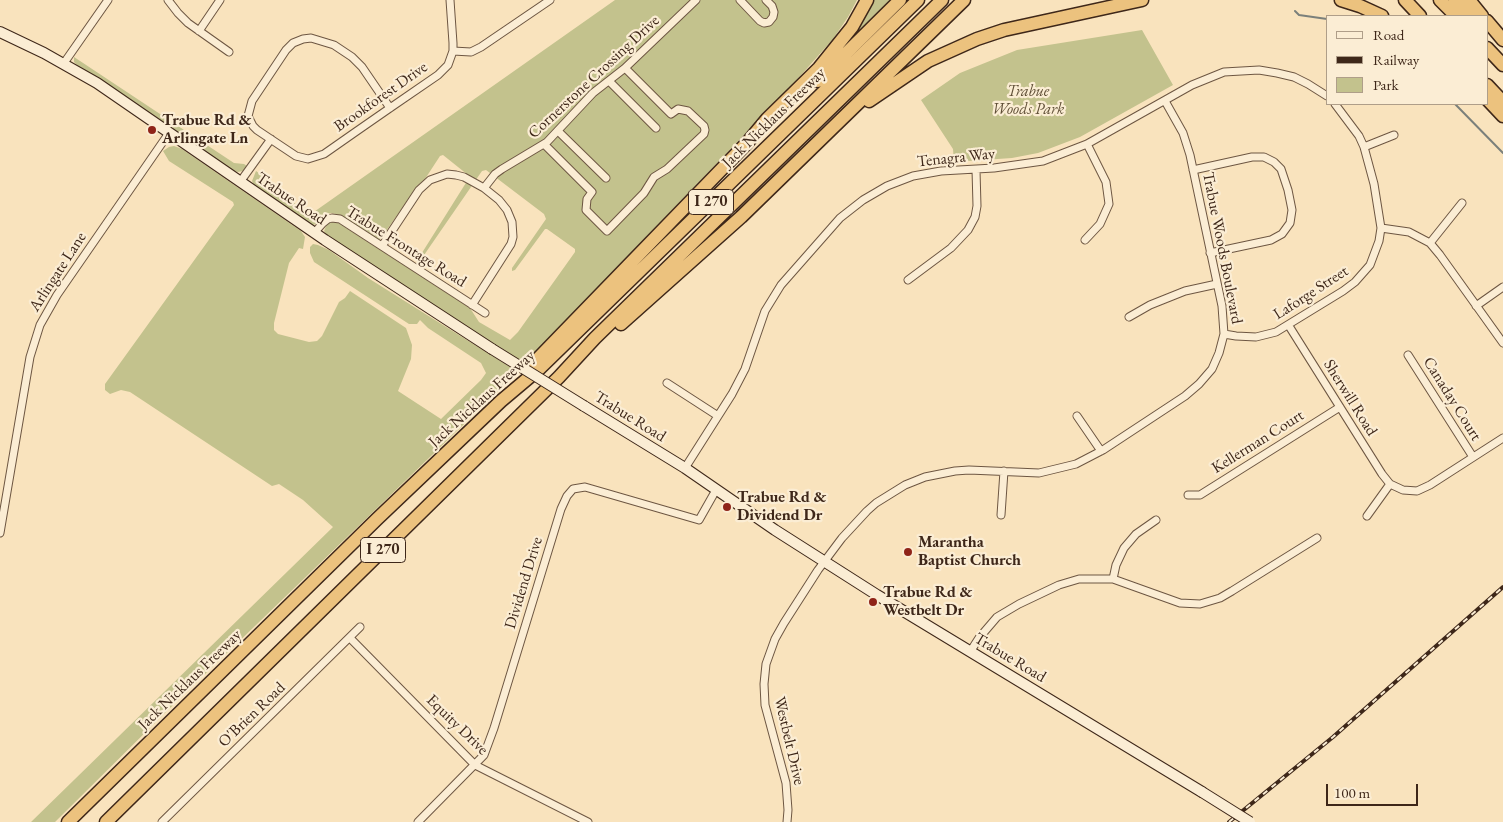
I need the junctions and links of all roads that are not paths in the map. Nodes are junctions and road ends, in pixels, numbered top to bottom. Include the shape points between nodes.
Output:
1 (108, 0) edge
2 (168, 0) edge
3 (220, 0) edge
4 (450, 0) edge
5 (550, 0) edge
6 (696, 0) edge
7 (740, 0) edge
8 (766, 0) edge
9 (866, 0) edge
10 (900, 0) edge
11 (918, 0) edge
12 (942, 0) edge
13 (964, 0) edge
14 (1142, 0) edge
15 (1341, 0) edge
16 (1405, 0) edge
17 (1440, 0) edge
18 (1455, 0) edge
19 (1468, 0) edge
20 (1380, 15) edge
21 (1419, 15) edge
22 (1455, 15) edge
23 (1470, 15) edge
24 (1481, 15) edge
25 (1488, 22) edge
26 (199, 31) junction
27 (0, 32) edge
28 (1488, 34) edge
29 (1503, 40) edge
30 (1488, 49) edge
31 (1503, 49) edge
32 (453, 51) junction
33 (229, 52) dead end
34 (64, 63) junction
35 (1503, 65) edge
36 (625, 68) junction
37 (609, 81) junction
38 (1488, 86) edge
39 (1326, 95) edge
40 (1488, 100) edge
41 (1165, 101) junction
42 (1503, 102) edge
43 (1336, 105) edge
44 (390, 108) junction
45 (1503, 116) edge
46 (838, 122) junction
47 (656, 128) dead end
48 (558, 130) junction
49 (169, 133) junction
50 (1394, 134) dead end
51 (271, 139) junction
52 (747, 143) junction
53 (544, 144) junction
54 (1087, 144) junction
55 (1364, 147) junction
56 (976, 170) junction
57 (1193, 170) junction
58 (606, 178) dead end
59 (240, 182) junction
60 (484, 188) junction
61 (1462, 204) dead end
62 (1381, 228) junction
63 (314, 233) junction
64 (1085, 240) dead end
65 (1430, 244) junction
66 (382, 246) junction
67 (1210, 253) junction
68 (908, 280) dead end
69 (1217, 284) junction
70 (1503, 287) edge
71 (472, 305) junction
72 (1476, 306) junction
73 (485, 313) dead end
74 (1129, 318) dead end
75 (1289, 326) junction
76 (1224, 334) junction
77 (1503, 343) edge
78 (1408, 355) dead end
79 (559, 377) junction
80 (667, 384) dead end
81 (501, 401) junction
82 (1340, 407) junction
83 (718, 416) junction
84 (1077, 416) dead end
85 (1503, 438) edge
86 (1101, 451) junction
87 (1473, 457) junction
88 (685, 468) junction
89 (1004, 471) junction
90 (1390, 484) junction
91 (716, 490) junction
92 (1188, 495) dead end
93 (1001, 515) dead end
94 (1367, 516) dead end
95 (1156, 520) dead end
96 (0, 533) edge
97 (1317, 538) dead end
98 (824, 563) junction
99 (1113, 579) junction
100 (360, 627) dead end
101 (350, 638) junction
102 (970, 652) junction
103 (476, 765) junction
104 (68, 822) edge
105 (106, 822) edge
106 (162, 822) edge
107 (418, 822) edge
108 (588, 822) edge
109 (787, 822) edge
110 (1250, 822) edge

1 - 34 street
2 - 26 street via 178,14
3 - 26 street
4 - 32 street
5 - 32 street via 481,48 471,52
6 - 36 street, Cornerstone Crossing Drive
7 - 8 street via 764,23 769,22 774,12
9 - 52 highway via 832,54
10 - 52 highway via 811,88
11 - 81 highway, Jack Nicklaus Freeway / I 270 via 539,370
12 - 79 highway, Jack Nicklaus Freeway / I 270 via 595,338
13 - 46 highway
14 - 46 highway via 1004,30 977,39 928,61
15 - 20 highway
16 - 21 highway
17 - 22 highway
18 - 23 highway
19 - 24 highway
25 - 29 highway
26 - 33 street
27 - 34 main road, Trabue Road
28 - 31 highway
30 - 35 highway
32 - 44 street, Brookforest Drive via 448,64 438,75
34 - 49 main road, Trabue Road
36 - 37 street, Cornerstone Crossing Drive
36 - 53 street via 671,114 678,109 688,110 705,130 667,169 654,177 644,193 607,231 586,210 587,199 592,192
37 - 47 street
37 - 48 street, Cornerstone Crossing Drive
38 - 42 highway
39 - 41 street, Tenagra Way via 1294,77 1242,70 1224,72
40 - 45 highway
41 - 54 street, Tenagra Way
41 - 57 street, Trabue Woods Boulevard via 1183,133
43 - 55 street via 1360,136
44 - 51 street, Brookforest Drive via 324,154 313,158 296,156
44 - 51 street via 362,66 352,57 334,45 311,38 302,39 286,50 250,106 248,116 253,126
46 - 79 highway via 741,217
48 - 53 street, Cornerstone Crossing Drive
48 - 58 street
49 - 59 main road, Trabue Road
49 - 96 street, Arlingate Lane via 40,324 30,357
50 - 55 street
51 - 59 street
52 - 81 highway via 533,363
53 - 60 street, Cornerstone Crossing Drive via 502,168
54 - 56 street, Tenagra Way via 1043,161
54 - 64 street via 1106,182 1109,204 1100,224
55 - 62 street via 1378,201
56 - 68 street via 977,206 968,230 951,248
56 - 83 street, Tenagra Way via 942,171 904,180 879,191 840,218 781,285 765,311 745,368
57 - 67 street, Trabue Woods Boulevard
57 - 67 street via 1264,157 1281,169 1288,190 1292,210 1290,223 1282,234 1271,240
59 - 63 main road, Trabue Road
60 - 66 street via 456,175 447,174 430,180 419,190
60 - 71 street via 507,210 513,237
61 - 65 street
62 - 65 street via 1409,232
62 - 75 street, Laforge Street via 1375,254 1364,274
63 - 66 street, Trabue Frontage Road via 323,223 336,218
63 - 88 main road, Trabue Road, bridge via 492,349
65 - 72 street
66 - 71 street, Trabue Frontage Road
67 - 69 street, Trabue Woods Boulevard
69 - 74 street via 1185,291 1150,305
69 - 76 street, Trabue Woods Boulevard
70 - 72 street
71 - 73 street, Trabue Frontage Road
72 - 77 street
75 - 76 street, Laforge Street via 1256,337
75 - 82 street, Sherwill Road
76 - 86 street, Trabue Woods Boulevard via 1212,369 1199,384
78 - 87 street, Canaday Court
79 - 105 highway, Jack Nicklaus Freeway / I 270
80 - 83 street
81 - 104 highway, Jack Nicklaus Freeway / I 270
82 - 90 street, Sherwill Road
82 - 92 street, Kellerman Court via 1200,495
83 - 88 street, Tenagra Way
84 - 86 street
85 - 87 street
86 - 89 street, Trabue Woods Boulevard via 1076,464 1054,470 1038,473
87 - 90 street via 1417,491 1403,490
88 - 91 main road, Trabue Road
89 - 93 street
89 - 98 street, Trabue Woods Boulevard via 955,471 905,485 867,511
90 - 94 street
91 - 98 main road, Trabue Road
91 - 103 street, Dividend Drive via 699,520 585,487 573,489 567,496 555,528 494,728 484,755
95 - 99 street via 1136,534 1124,548
97 - 99 street via 1226,595 1200,604 1180,603
98 - 102 main road, Trabue Road
98 - 109 street, Westbelt Drive via 779,631 764,676 766,714 786,783
99 - 102 street via 1079,579 1019,604 997,617
100 - 101 street, O'Brien Road
101 - 103 street, Equity Drive
101 - 106 street, O'Brien Road
102 - 110 main road, Trabue Road, bridge
103 - 107 street, Dividend Drive
103 - 108 street, Equity Drive

